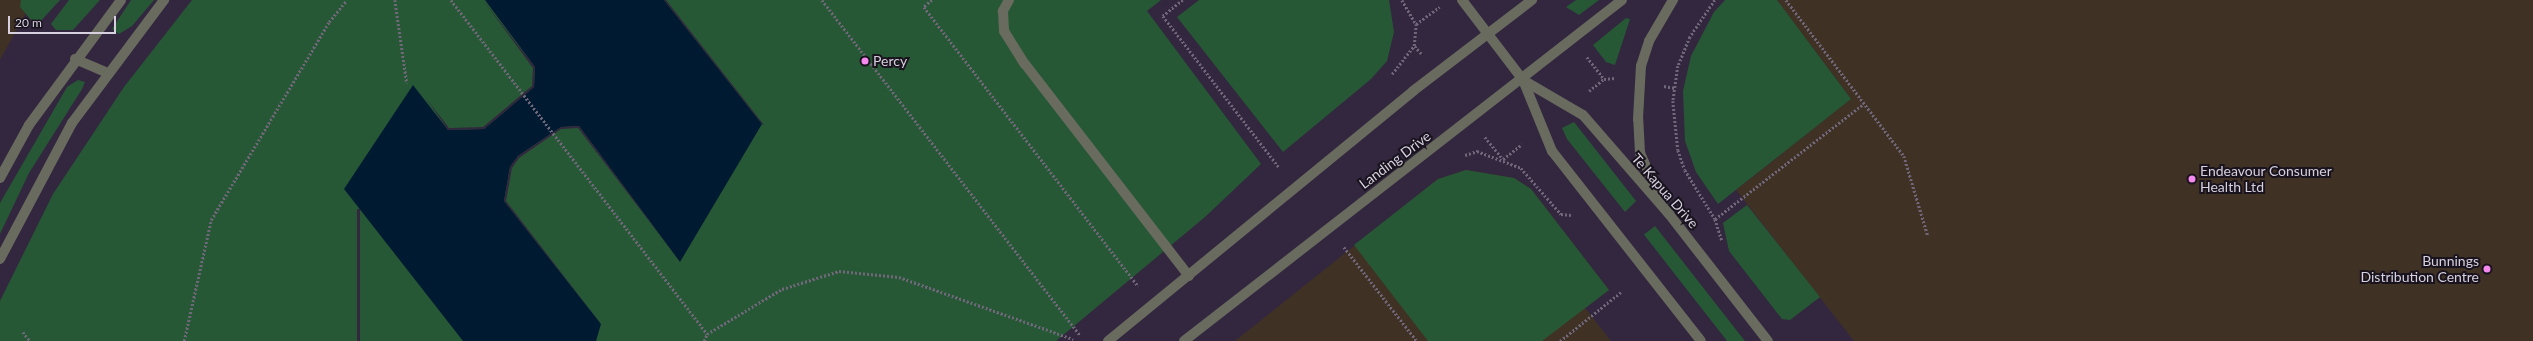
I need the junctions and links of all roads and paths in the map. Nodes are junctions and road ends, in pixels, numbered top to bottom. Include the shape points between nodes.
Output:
1 (121, 0) edge
2 (164, 0) edge
3 (347, 0) edge
4 (395, 0) edge
5 (451, 0) edge
6 (822, 0) edge
7 (932, 0) edge
8 (1009, 0) edge
9 (1183, 0) edge
10 (1402, 0) edge
11 (1462, 0) edge
12 (1532, 0) edge
13 (1622, 0) edge
14 (1673, 0) edge
15 (1715, 0) edge
16 (1786, 0) edge
17 (1442, 4) dead end
18 (1416, 24) junction
19 (1489, 34) junction
20 (1414, 46) junction
21 (1583, 52) dead end
22 (75, 58) junction
23 (108, 73) junction
24 (1436, 74) junction
25 (1389, 78) dead end
26 (1613, 78) dead end
27 (1604, 79) junction
28 (1522, 80) junction
29 (407, 83) dead end
30 (1666, 87) dead end
31 (1675, 88) junction
32 (1588, 91) dead end
33 (1863, 104) junction
34 (1472, 119) junction
35 (1518, 147) dead end
36 (1457, 158) dead end
37 (1503, 159) junction
38 (1279, 167) dead end
39 (0, 178) edge
40 (1669, 214) junction
41 (1573, 215) dead end
42 (1715, 219) junction
43 (1928, 236) dead end
44 (1348, 239) dead end
45 (1722, 240) dead end
46 (0, 259) edge
47 (1189, 276) junction
48 (1138, 287) dead end
49 (1621, 292) dead end
50 (23, 332) dead end
51 (707, 334) junction
52 (1080, 334) dead end
53 (1073, 339) dead end
54 (30, 341) edge
55 (184, 341) edge
56 (704, 341) edge
57 (1108, 341) edge
58 (1184, 341) edge
59 (1417, 341) edge
60 (1560, 341) edge
61 (1701, 341) edge
62 (1768, 341) edge

1 - 22 street
2 - 23 street
3 - 55 path via 329,22 211,220
4 - 29 path
5 - 51 path
6 - 52 path
7 - 48 path via 924,7
8 - 47 street via 1003,11 1004,31 1025,64
9 - 38 path via 1163,16
10 - 18 path
11 - 19 street, Te Kapua Drive
12 - 19 street
13 - 28 street, Landing Drive
14 - 40 street via 1649,42 1641,66 1638,119 1640,153 1650,181
15 - 31 path via 1690,38 1678,66
16 - 33 path
17 - 18 path
18 - 20 path
19 - 24 street
19 - 28 street, Te Kapua Drive
20 - 24 path
20 - 25 path
21 - 27 path
22 - 23 street
22 - 39 street via 29,125
23 - 46 street via 72,122 29,197
24 - 47 street
26 - 27 path
27 - 32 path
28 - 34 street, Landing Drive
28 - 40 street, Te Kapua Drive via 1583,115
28 - 61 street, Te Kapua Drive via 1552,151
30 - 31 path
31 - 42 path via 1674,124 1678,150 1692,183
33 - 42 path
33 - 43 path via 1904,156
34 - 37 path
34 - 58 street, Landing Drive
35 - 37 path
36 - 37 path via 1477,151
37 - 41 path via 1521,168 1561,214
40 - 62 street, Te Kapua Drive
42 - 45 path
44 - 59 path via 1342,244
47 - 57 street
49 - 60 path
50 - 54 path
51 - 53 path via 782,289 838,271 900,277
51 - 56 path

